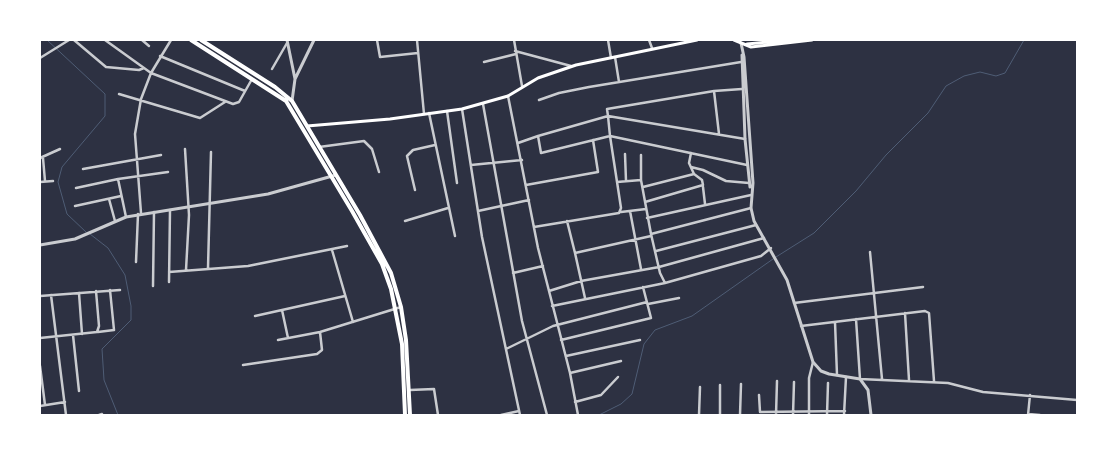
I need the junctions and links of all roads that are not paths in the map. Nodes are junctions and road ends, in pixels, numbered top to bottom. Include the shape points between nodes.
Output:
1 (69, 40) edge
2 (74, 40) edge
3 (105, 40) edge
4 (142, 40) edge
5 (171, 40) edge
6 (191, 40) edge
7 (201, 40) edge
8 (314, 40) edge
9 (377, 40) edge
10 (417, 40) edge
11 (514, 40) edge
12 (608, 40) edge
13 (649, 40) edge
14 (697, 40) edge
15 (789, 40) edge
16 (812, 40) edge
17 (288, 41) edge
18 (738, 41) edge
19 (764, 41) edge
20 (746, 44) junction
21 (149, 46) dead end
22 (652, 48) junction
23 (516, 52) junction
24 (418, 54) junction
25 (742, 54) junction
26 (160, 56) junction
27 (40, 58) edge
28 (613, 58) junction
29 (484, 62) dead end
30 (741, 62) junction
31 (572, 66) junction
32 (144, 68) junction
33 (272, 69) dead end
34 (151, 73) junction
35 (252, 79) junction
36 (295, 80) junction
37 (619, 82) junction
38 (264, 84) junction
39 (522, 86) junction
40 (742, 89) junction
41 (245, 91) junction
42 (714, 91) junction
43 (119, 94) dead end
44 (508, 96) junction
45 (141, 99) junction
46 (539, 100) dead end
47 (292, 101) junction
48 (226, 102) junction
49 (483, 104) junction
50 (462, 109) junction
51 (447, 111) junction
52 (429, 113) junction
53 (424, 114) junction
54 (608, 116) junction
55 (307, 126) junction
56 (718, 134) junction
57 (538, 136) junction
58 (610, 136) junction
59 (744, 139) junction
60 (593, 140) junction
61 (518, 143) junction
62 (435, 145) junction
63 (319, 147) junction
64 (185, 148) dead end
65 (60, 149) dead end
66 (211, 152) dead end
67 (690, 153) junction
68 (624, 154) dead end
69 (161, 155) dead end
70 (641, 155) dead end
71 (41, 158) edge
72 (137, 158) junction
73 (522, 160) junction
74 (494, 162) junction
75 (471, 165) junction
76 (747, 165) junction
77 (691, 167) junction
78 (83, 169) dead end
79 (168, 172) dead end
80 (379, 172) dead end
81 (694, 174) junction
82 (137, 175) junction
83 (336, 175) junction
84 (331, 178) junction
85 (118, 179) junction
86 (641, 180) junction
87 (45, 181) junction
88 (53, 181) dead end
89 (626, 181) junction
90 (40, 182) edge
91 (617, 182) junction
92 (458, 183) dead end
93 (749, 183) junction
94 (526, 185) junction
95 (643, 186) junction
96 (702, 187) junction
97 (76, 188) dead end
98 (751, 189) junction
99 (415, 190) dead end
100 (751, 194) junction
101 (122, 196) junction
102 (109, 199) junction
103 (529, 200) junction
104 (645, 202) junction
105 (210, 204) junction
106 (705, 204) junction
107 (75, 206) dead end
108 (501, 206) junction
109 (189, 207) junction
110 (448, 208) junction
111 (646, 208) junction
112 (751, 208) junction
113 (170, 210) junction
114 (478, 211) junction
115 (630, 211) junction
116 (154, 212) junction
117 (621, 212) junction
118 (139, 214) junction
119 (126, 217) junction
120 (647, 218) junction
121 (405, 221) dead end
122 (567, 221) junction
123 (115, 222) junction
124 (756, 225) junction
125 (534, 227) junction
126 (370, 234) junction
127 (651, 235) junction
128 (366, 236) junction
129 (455, 236) dead end
130 (765, 238) junction
131 (636, 241) junction
132 (40, 245) edge
133 (347, 246) dead end
134 (772, 249) junction
135 (332, 250) junction
136 (656, 250) junction
137 (870, 252) dead end
138 (575, 254) junction
139 (136, 262) dead end
140 (543, 266) junction
141 (659, 267) junction
142 (208, 268) junction
143 (641, 269) junction
144 (186, 270) junction
145 (169, 272) junction
146 (513, 273) junction
147 (581, 281) junction
148 (169, 282) dead end
149 (665, 283) junction
150 (153, 286) dead end
151 (643, 286) junction
152 (923, 287) dead end
153 (110, 290) junction
154 (120, 290) dead end
155 (96, 291) junction
156 (549, 291) junction
157 (79, 293) junction
158 (873, 293) junction
159 (51, 295) junction
160 (40, 296) edge
161 (345, 296) junction
162 (585, 298) junction
163 (679, 298) dead end
164 (647, 303) junction
165 (794, 303) junction
166 (552, 306) junction
167 (401, 307) junction
168 (396, 309) junction
169 (282, 310) junction
170 (905, 313) junction
171 (255, 316) dead end
172 (876, 316) junction
173 (856, 319) junction
174 (353, 322) junction
175 (835, 322) junction
176 (557, 325) junction
177 (801, 326) junction
178 (97, 332) junction
179 (320, 332) junction
180 (82, 334) junction
181 (73, 335) junction
182 (56, 337) junction
183 (40, 338) edge
184 (288, 338) junction
185 (528, 338) junction
186 (278, 340) dead end
187 (561, 340) junction
188 (640, 340) dead end
189 (506, 349) junction
190 (565, 356) junction
191 (405, 358) junction
192 (621, 361) dead end
193 (812, 362) junction
194 (242, 365) dead end
195 (40, 366) edge
196 (570, 372) junction
197 (837, 375) junction
198 (846, 376) junction
199 (618, 377) dead end
200 (860, 379) junction
201 (882, 379) junction
202 (908, 380) junction
203 (777, 381) dead end
204 (794, 382) dead end
205 (934, 382) junction
206 (828, 383) dead end
207 (741, 384) dead end
208 (720, 385) dead end
209 (700, 387) dead end
210 (410, 390) junction
211 (79, 392) dead end
212 (759, 395) dead end
213 (1030, 395) junction
214 (1077, 400) edge
215 (65, 402) junction
216 (407, 402) junction
217 (575, 402) junction
218 (46, 405) junction
219 (40, 406) edge
220 (519, 411) junction
221 (809, 411) junction
222 (777, 413) edge
223 (793, 413) edge
224 (827, 413) edge
225 (845, 413) edge
226 (102, 414) edge
227 (1028, 414) edge
228 (66, 415) edge
229 (99, 415) edge
230 (405, 415) edge
231 (410, 415) edge
232 (438, 415) edge
233 (501, 415) edge
234 (520, 415) edge
235 (547, 415) edge
236 (577, 415) edge
237 (699, 415) edge
238 (720, 415) edge
239 (740, 415) edge
240 (809, 415) edge
241 (871, 415) edge
242 (1040, 415) edge

1 - 27 street
2 - 32 street via 106,67
3 - 32 street
4 - 21 street
5 - 26 street
6 - 35 main road
7 - 38 main road
8 - 36 street
9 - 24 street via 380,57
10 - 24 street
11 - 23 street
12 - 28 street
13 - 22 street
14 - 22 main road
15 - 19 main road
16 - 20 main road via 751,47
17 - 33 street
17 - 36 street
18 - 20 main road
18 - 25 street
19 - 20 main road
22 - 28 main road
23 - 29 street
23 - 31 street
23 - 39 street
24 - 53 street
25 - 30 street
25 - 98 street
26 - 34 street
26 - 41 street
28 - 31 main road
28 - 37 street
30 - 37 street
30 - 40 street
31 - 39 main road
32 - 34 street
34 - 45 street
34 - 48 street
35 - 38 main road
35 - 41 street
36 - 47 street
37 - 46 street
38 - 47 main road
38 - 84 main road via 291,107
39 - 44 main road
40 - 42 street
40 - 59 street
41 - 48 street via 236,104
42 - 54 street via 607,109
42 - 56 street
43 - 45 street
44 - 49 main road
44 - 61 street
45 - 48 street via 200,118
45 - 72 street via 135,134
47 - 55 main road
49 - 50 main road
49 - 74 street
50 - 51 main road
50 - 75 street
51 - 52 main road
51 - 92 street
52 - 53 main road
52 - 62 street
53 - 55 main road
54 - 56 street
54 - 57 street
54 - 58 street
55 - 63 main road
56 - 59 street
57 - 60 street via 541,153
57 - 61 street
58 - 60 street
58 - 67 street
58 - 91 street
59 - 76 street
60 - 94 street via 598,172
61 - 73 street
62 - 99 street via 413,150 407,156
62 - 110 street
63 - 80 street via 364,141 372,149
63 - 83 main road
64 - 109 street
65 - 71 street
66 - 105 street
67 - 76 street
67 - 77 street
68 - 89 street
69 - 72 street
70 - 86 street
71 - 87 street
72 - 78 street
72 - 82 street
73 - 74 street
73 - 94 street
74 - 75 street
74 - 108 street
75 - 114 street
76 - 93 street
77 - 81 street
77 - 93 street via 726,181
79 - 82 street
81 - 95 street
81 - 96 street via 702,180
82 - 85 street
82 - 118 street
83 - 84 street
83 - 126 main road
84 - 105 street
84 - 128 main road
85 - 97 street
85 - 101 street
86 - 89 street
86 - 95 street
87 - 88 street
87 - 90 street
89 - 91 street
91 - 117 street
93 - 98 street
94 - 103 street
95 - 104 street
96 - 104 street
96 - 106 street
98 - 100 street
100 - 106 street
100 - 112 street
101 - 102 street
101 - 119 street
102 - 107 street
102 - 123 street
103 - 108 street
103 - 125 street
104 - 111 street
105 - 109 street
105 - 142 street
106 - 120 street
108 - 114 street
108 - 146 street
109 - 113 street
109 - 144 street
110 - 121 street
110 - 129 street
111 - 115 street
111 - 120 street
112 - 124 street
112 - 127 street
113 - 116 street
113 - 145 street
114 - 189 street
115 - 117 street
115 - 131 street
116 - 118 street
116 - 150 street
117 - 122 street
118 - 119 street
118 - 139 street
119 - 123 street
120 - 127 street
122 - 125 street
122 - 138 street
123 - 132 street via 75,239
124 - 130 street
124 - 136 street
125 - 140 street
126 - 128 main road
126 - 167 main road via 391,273
127 - 131 street
127 - 136 street
128 - 168 main road via 388,278
130 - 134 street
130 - 141 street
131 - 138 street
131 - 143 street
133 - 135 street
134 - 149 street via 761,256
134 - 165 street
135 - 142 street via 248,266
135 - 161 street
136 - 141 street
137 - 158 street
138 - 147 street
140 - 146 street
140 - 156 street
141 - 143 street
141 - 149 street
142 - 144 street
143 - 147 street
144 - 145 street
145 - 148 street
146 - 185 street
147 - 156 street
147 - 162 street
149 - 151 street
151 - 162 street
151 - 164 street
152 - 158 street
153 - 154 street
153 - 155 street
153 - 178 street via 114,330
155 - 157 street
155 - 178 street
156 - 166 street
157 - 159 street
157 - 180 street
158 - 165 street
158 - 172 street
159 - 160 street
159 - 182 street
161 - 169 street
161 - 174 street
162 - 166 street
163 - 164 street
164 - 176 street
164 - 187 street via 649,319
165 - 177 street
166 - 176 street
167 - 168 street
167 - 191 main road
168 - 174 street
168 - 191 main road
169 - 171 street
169 - 184 street
170 - 172 street
170 - 202 street
170 - 205 street via 930,312
172 - 173 street
172 - 201 street
173 - 175 street
173 - 200 street
174 - 179 street
175 - 177 street
175 - 197 street
176 - 185 street
176 - 187 street
177 - 193 street
178 - 180 street
179 - 184 street
179 - 194 street via 322,350 317,354
180 - 181 street
181 - 182 street
181 - 211 street
182 - 183 street
182 - 215 street
184 - 186 street
185 - 189 street
185 - 235 street
187 - 190 street
188 - 190 street
189 - 220 street
190 - 196 street
191 - 210 main road
191 - 216 main road
192 - 196 street
193 - 197 street via 821,370
193 - 221 street
195 - 218 street
196 - 217 street
197 - 198 street
198 - 200 street
198 - 225 street
199 - 217 street via 601,395
200 - 201 street
200 - 241 street via 868,390
201 - 202 street
202 - 205 street
203 - 222 street
204 - 223 street
205 - 213 street via 957,384 982,392
206 - 224 street
207 - 239 street
208 - 238 street
209 - 237 street
210 - 216 main road
210 - 232 street via 434,388
212 - 222 street via 760,412
213 - 214 street
213 - 227 street
215 - 218 street
215 - 228 street
216 - 230 main road
216 - 231 main road
217 - 236 street
218 - 219 street
220 - 233 street
220 - 234 street
221 - 223 street
221 - 224 street
221 - 240 street
222 - 223 street
224 - 225 street
226 - 229 street
227 - 242 street

